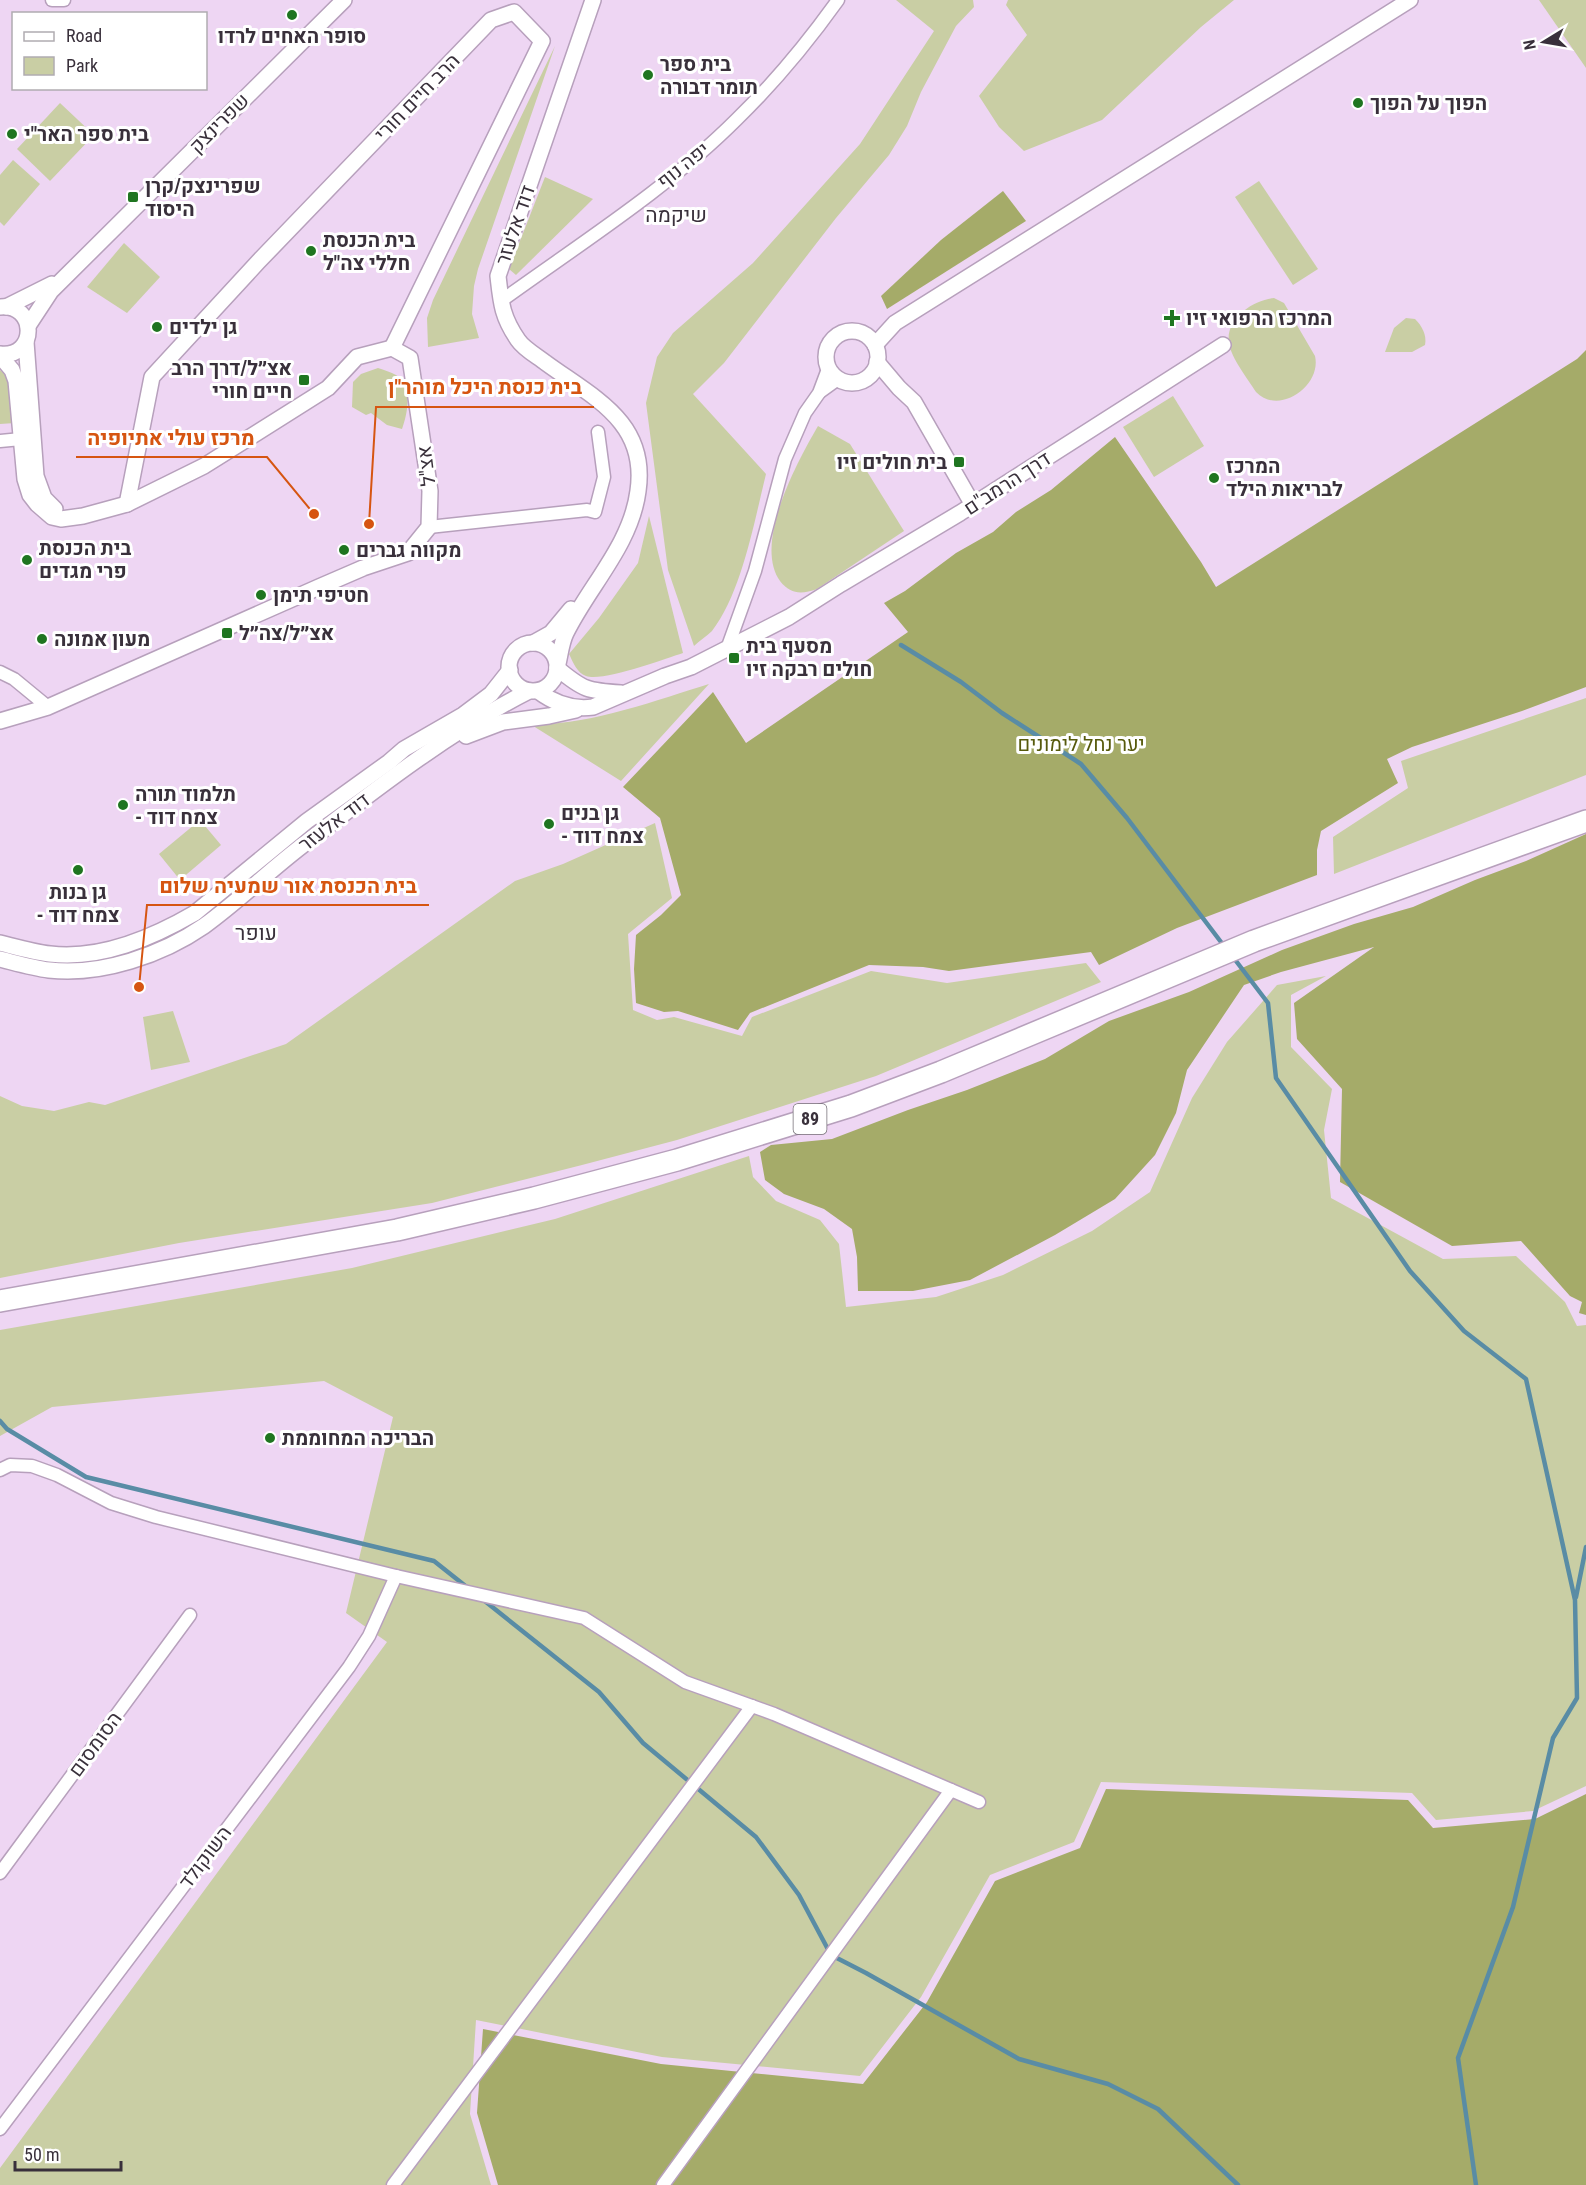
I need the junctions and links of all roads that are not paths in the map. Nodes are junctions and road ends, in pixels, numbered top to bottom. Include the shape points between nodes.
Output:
1 (52, 0) edge
2 (64, 0) edge
3 (344, 0) edge
4 (592, 0) edge
5 (838, 0) edge
6 (1410, 0) edge
7 (69, 273) junction
8 (501, 301) junction
9 (3, 307) edge
10 (895, 323) junction
11 (28, 326) junction
12 (861, 333) junction
13 (26, 342) junction
14 (875, 345) junction
15 (1223, 345) dead end
16 (392, 348) junction
17 (0, 355) edge
18 (877, 362) junction
19 (833, 374) junction
20 (866, 379) junction
21 (898, 388) junction
22 (598, 432) dead end
23 (21, 439) junction
24 (0, 441) edge
25 (127, 504) junction
26 (966, 509) junction
27 (83, 516) junction
28 (429, 527) junction
29 (602, 573) junction
30 (533, 644) junction
31 (728, 649) junction
32 (557, 668) junction
33 (510, 670) junction
34 (0, 672) edge
35 (533, 691) junction
36 (627, 693) junction
37 (48, 707) junction
38 (578, 709) junction
39 (0, 721) edge
40 (416, 762) junction
41 (1586, 821) edge
42 (0, 943) edge
43 (0, 959) edge
44 (0, 1301) edge
45 (0, 1470) edge
46 (396, 1576) junction
47 (190, 1615) dead end
48 (752, 1706) junction
49 (951, 1790) junction
50 (979, 1802) dead end
51 (0, 1873) edge
52 (0, 2129) edge
53 (393, 2185) edge
54 (663, 2185) edge

1 - 2 street
3 - 7 street, שפרינצק
4 - 8 street, דוד אלעזר via 501,265
5 - 8 street, יפה נוף via 816,31 738,119 640,200
6 - 10 street
7 - 9 street, שפרינצק
7 - 11 street, שפרינצק
8 - 29 street, דוד אלעזר via 502,312 519,342 616,415 636,449 638,493 628,526
9 - 11 street via 21,313
10 - 12 street
10 - 14 street
11 - 13 street
12 - 14 street
12 - 19 street via 844,332 830,343 826,360
13 - 17 street via 14,353
13 - 27 street via 33,451 40,491 56,510
14 - 18 street
15 - 26 street, דרך הרמב"ם
16 - 25 street via 357,357 328,388 204,466
16 - 25 street, הרב חיים חורי via 542,41 514,12 491,20 152,377
16 - 28 street, אצ"ל via 410,358 430,491
17 - 23 street via 16,381
18 - 20 street
18 - 21 street
19 - 20 street via 852,383
19 - 31 street via 805,413 785,459 755,571
20 - 21 street
21 - 26 street via 914,402
22 - 28 street via 604,477 596,512
23 - 24 street
23 - 27 street via 25,479 37,504 52,517
25 - 27 street
26 - 31 street, דרך הרמב"ם via 789,617
28 - 37 street via 408,553 363,568
29 - 30 street, דוד אלעזר via 551,633
29 - 32 street, דוד אלעזר via 564,635
30 - 32 street via 549,649
30 - 33 street via 513,654
31 - 36 street, דרך הרמב"ם
32 - 35 street via 551,684
32 - 36 street, דרך הרמב"ם via 590,691
33 - 35 street via 517,685
33 - 42 street, דוד אלעזר via 491,694 463,716 404,749 307,821 195,913 175,924 150,937 93,953 50,954
34 - 37 street
35 - 38 street
35 - 40 street, דוד אלעזר via 501,705
36 - 38 street, דרך הרמב"ם
37 - 39 street
38 - 40 street, דרך הרמב"ם via 503,722 456,740
40 - 43 street, דוד אלעזר via 306,842 204,926 165,947 122,962 72,971
41 - 44 highway, 89 via 1254,941 861,1102 677,1160 397,1230
45 - 46 street via 10,1465 32,1466 111,1503 146,1514
46 - 48 street via 584,1618 685,1682
46 - 52 street, השוקולד via 369,1636 349,1667
47 - 51 street, הסומסום
48 - 49 street
48 - 53 street
49 - 50 street
49 - 54 street

